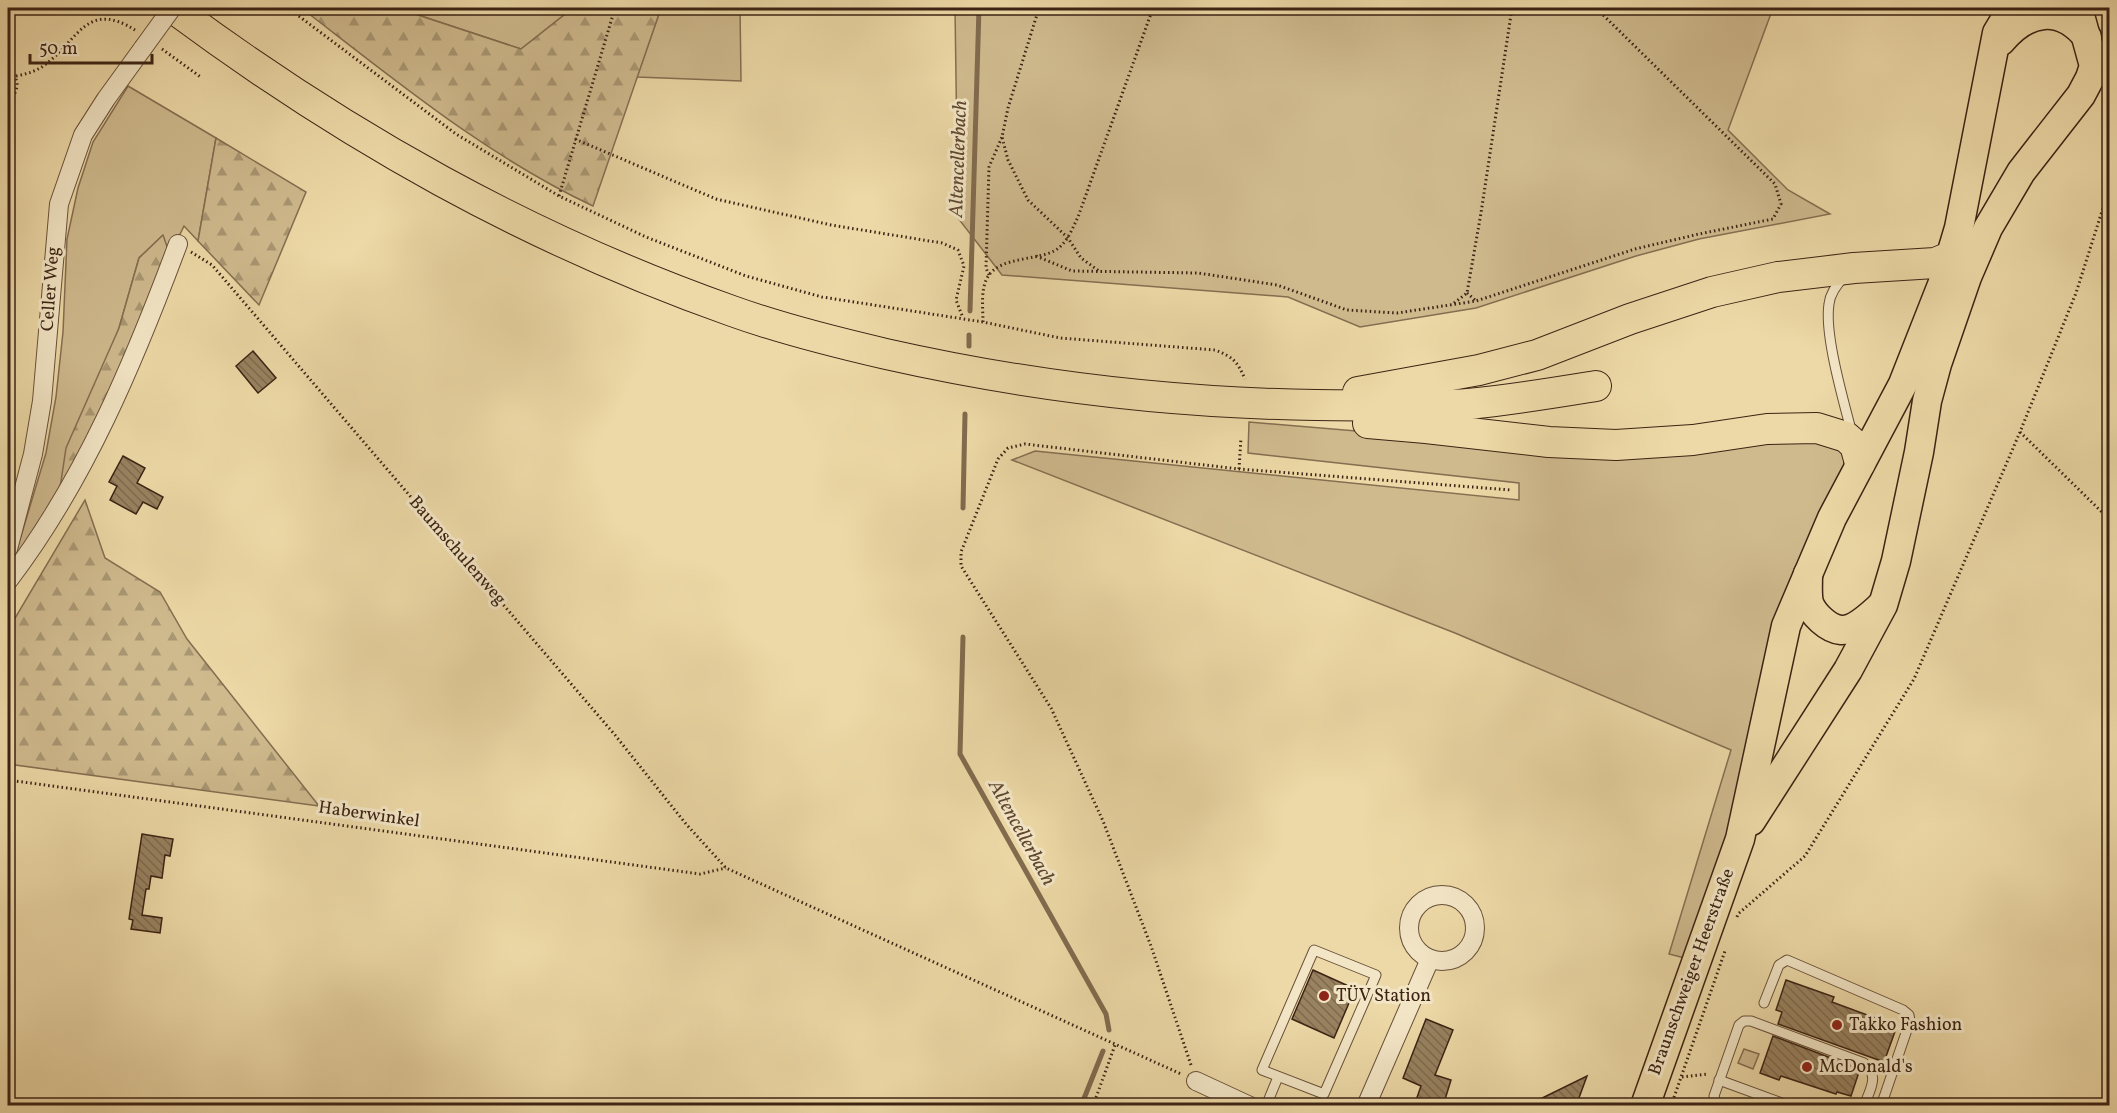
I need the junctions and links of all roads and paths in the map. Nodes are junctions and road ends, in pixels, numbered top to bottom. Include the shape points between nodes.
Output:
1 (173, 8) edge
2 (288, 8) edge
3 (615, 8) edge
4 (1038, 8) edge
5 (1153, 8) edge
6 (1512, 8) edge
7 (1596, 8) edge
8 (2012, 8) edge
9 (2078, 8) edge
10 (2087, 37) junction
11 (147, 42) junction
12 (1989, 66) junction
13 (8, 68) edge
14 (16, 76) junction
15 (202, 78) dead end
16 (8, 104) edge
17 (1002, 137) junction
18 (575, 140) junction
19 (2109, 186) edge
20 (559, 196) junction
21 (1068, 238) junction
22 (178, 244) joint
23 (1036, 256) junction
24 (1950, 257) junction
25 (1854, 268) junction
26 (1100, 273) junction
27 (989, 275) junction
28 (1467, 294) junction
29 (1476, 301) junction
30 (1452, 304) junction
31 (963, 318) junction
32 (983, 322) junction
33 (1245, 379) dead end
34 (1596, 386) dead end
35 (1208, 401) junction
36 (1288, 404) junction
37 (2020, 432) junction
38 (1241, 438) dead end
39 (1858, 454) junction
40 (1239, 469) junction
41 (1511, 490) dead end
42 (2109, 520) edge
43 (8, 549) edge
44 (1808, 572) junction
45 (8, 581) edge
46 (1883, 605) junction
47 (8, 780) edge
48 (1740, 839) junction
49 (726, 868) junction
50 (1735, 925) dead end
51 (1727, 946) dead end
52 (1430, 959) dead end
53 (1764, 1003) dead end
54 (1115, 1045) junction
55 (1725, 1064) junction
56 (1278, 1077) junction
57 (1681, 1077) junction
58 (1719, 1080) junction
59 (1196, 1081) junction
60 (1652, 1105) edge
61 (1093, 1106) edge
62 (1250, 1106) edge
63 (1266, 1106) edge
64 (1366, 1106) edge
65 (1717, 1106) edge
66 (1790, 1106) edge
67 (1864, 1106) edge
68 (1881, 1106) edge

1 - 11 street, Celler Weg, bridge
1 - 35 highway via 277,81 401,160 565,244 654,283 816,338 921,362 1073,388
2 - 20 path via 456,134
3 - 18 path
4 - 17 path
5 - 21 path
6 - 28 path
7 - 29 path via 1775,184 1780,204 1773,219 1635,249
8 - 12 main road via 1997,33
9 - 10 main road
10 - 12 main road via 2066,18 2048,14 2028,18 1999,44
10 - 46 main road via 2094,66 2090,78 2021,172 1988,228 1967,277 1927,401 1896,561
11 - 14 path via 122,22 106,18 92,21 78,30 47,64
11 - 15 path
11 - 43 street, Celler Weg via 83,135 58,204 42,401 33,454
12 - 24 main road via 1959,228
13 - 14 path
14 - 16 path via 16,90
17 - 21 path via 1008,160 1028,200
17 - 27 path via 988,166
18 - 20 path
18 - 31 path via 716,199 950,246 958,250 964,266 956,300
19 - 37 path via 2076,293
20 - 31 path via 646,237 746,276 822,297
21 - 23 path via 1054,251
21 - 26 path via 1081,258
22 - 45 street via 147,327 99,434 47,528
22 - 49 path, Baumschulenweg via 212,265
23 - 26 path via 1072,271
23 - 27 path via 1006,263
24 - 25 highway via 1935,263
24 - 39 main road via 1903,384
25 - 36 highway via 1778,277 1712,292 1537,355 1479,370
25 - 39 lane via 1839,282 1828,314
26 - 30 path via 1198,273 1277,285 1347,310 1397,313
27 - 32 path via 984,289
28 - 29 path
28 - 30 path
29 - 30 path
31 - 32 path
32 - 33 path via 1060,339 1215,350 1230,356
34 - 36 highway via 1466,404
35 - 36 highway
35 - 39 highway via 1238,418 1349,422 1548,442 1616,445 1693,440 1767,429 1817,428 1846,437
37 - 42 path
37 - 50 path via 1914,679 1805,856 1738,914
38 - 40 path
39 - 44 main road
40 - 41 path
40 - 59 path via 1025,444 1008,448 998,459 961,552 961,566 1051,708 1103,821 1151,946
44 - 46 main road via 1809,602 1827,624 1841,630 1852,627
44 - 48 main road via 1786,626
46 - 48 main road via 1848,670
47 - 49 path, Haberwinkel via 700,873
48 - 60 main road, Braunschweiger Heerstraße
49 - 54 path
51 - 57 path
52 - 64 street
53 - 68 lane via 1779,965 1787,960 1904,1010 1910,1021
54 - 59 path
54 - 61 path
55 - 57 path via 1714,1073
55 - 58 lane
55 - 67 lane via 1739,1025 1751,1021 1872,1069 1874,1077
56 - 56 lane via 1262,1070 1314,950 1376,975 1324,1095
56 - 63 lane
57 - 60 path
58 - 65 lane via 1714,1096
58 - 66 lane
59 - 62 street

